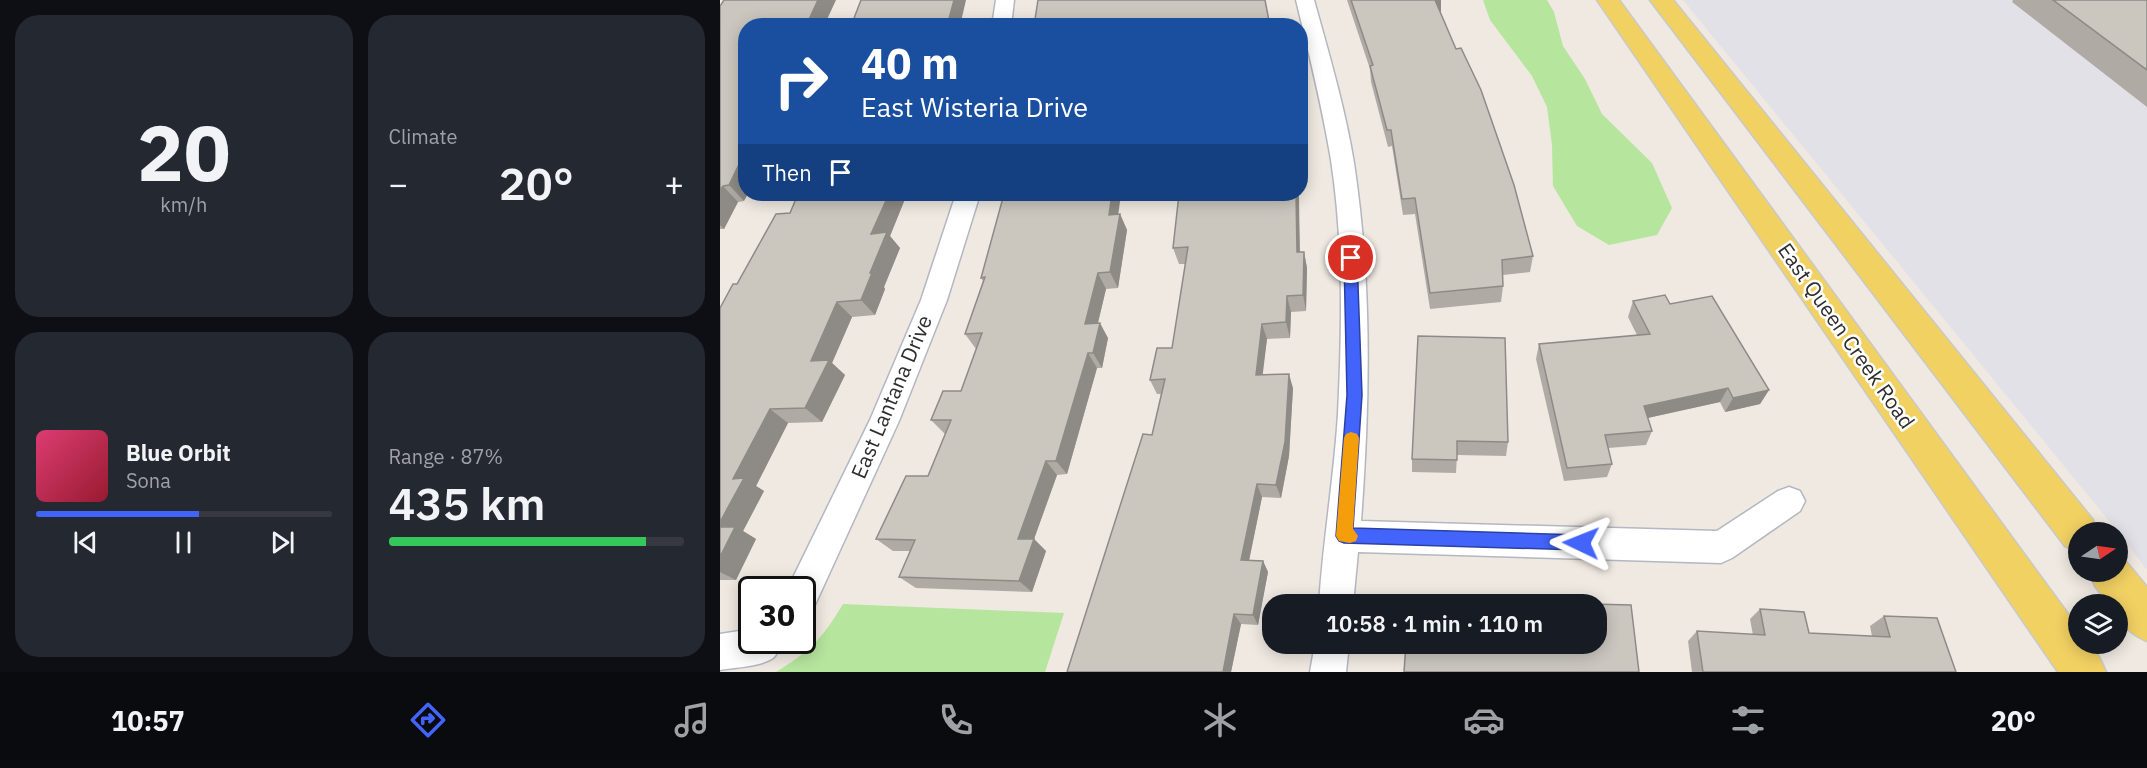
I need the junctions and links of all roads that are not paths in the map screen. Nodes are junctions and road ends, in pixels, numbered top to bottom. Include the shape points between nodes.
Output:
1 (1005, 0) edge
2 (1305, 0) edge
3 (1608, 0) edge
4 (1661, 0) edge
5 (1002, 18) edge
6 (966, 201) edge
7 (1789, 501) dead end
8 (2070, 522) edge
9 (1344, 536) junction
10 (811, 576) edge
11 (2117, 582) edge
12 (1337, 594) edge
13 (2147, 620) edge
14 (738, 648) edge
15 (720, 652) edge
16 (1331, 654) edge
17 (1328, 672) edge
18 (2084, 672) edge

1 - 5 street
2 - 9 street via 1331,103 1345,190 1353,280 1354,395
3 - 18 main road, East Queen Creek Road
4 - 8 main road
6 - 10 street, East Lantana Drive via 934,300 884,422
7 - 9 street via 1721,547
9 - 12 street
11 - 13 main road
14 - 15 street
16 - 17 street

